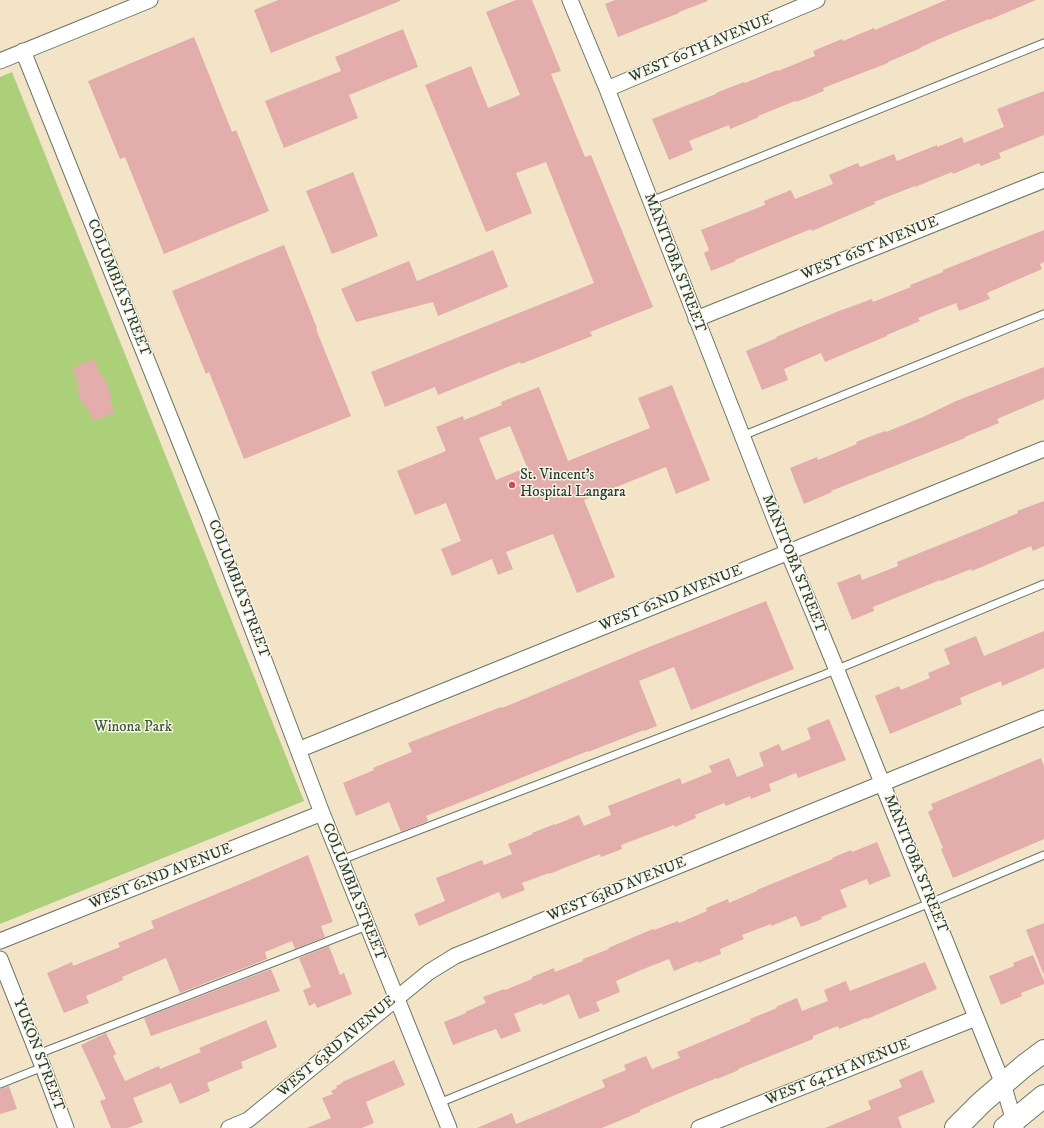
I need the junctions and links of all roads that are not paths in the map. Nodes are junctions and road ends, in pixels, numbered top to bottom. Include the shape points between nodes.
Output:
1 (150, 0) edge
2 (570, 0) edge
3 (817, 0) edge
4 (1044, 43) edge
5 (23, 51) junction
6 (0, 61) edge
7 (607, 89) junction
8 (1044, 180) edge
9 (651, 201) junction
10 (1044, 314) edge
11 (696, 319) junction
12 (742, 436) junction
13 (1044, 449) edge
14 (788, 552) junction
15 (1044, 584) edge
16 (836, 668) junction
17 (1044, 718) edge
18 (298, 750) junction
19 (882, 783) junction
20 (322, 813) junction
21 (1044, 854) edge
22 (341, 860) junction
23 (930, 903) junction
24 (367, 926) junction
25 (0, 941) edge
26 (0, 959) edge
27 (396, 998) junction
28 (976, 1018) junction
29 (1044, 1051) edge
30 (41, 1060) junction
31 (0, 1084) edge
32 (1003, 1084) junction
33 (1044, 1096) edge
34 (439, 1103) junction
35 (251, 1124) edge
36 (1012, 1125) edge
37 (66, 1128) edge
38 (228, 1128) edge
39 (449, 1128) edge
40 (699, 1128) edge
41 (956, 1128) edge

1 - 5 street
2 - 7 street, MANITOBA STREET
3 - 7 street, WEST 60TH AVENUE
4 - 9 lane
5 - 6 street
5 - 18 street, COLUMBIA STREET via 205,504
7 - 9 street, MANITOBA STREET
8 - 11 street, WEST 61ST AVENUE
9 - 11 street, MANITOBA STREET
10 - 12 lane
11 - 12 street, MANITOBA STREET
12 - 14 street, MANITOBA STREET
13 - 14 street, WEST 62ND AVENUE
14 - 16 street, MANITOBA STREET
14 - 18 street, WEST 62ND AVENUE
15 - 16 lane
16 - 19 street, MANITOBA STREET
16 - 22 lane
17 - 19 street, WEST 63RD AVENUE
18 - 20 street, COLUMBIA STREET
19 - 23 street, MANITOBA STREET
19 - 27 street, WEST 63RD AVENUE via 455,956 429,972
20 - 22 street, COLUMBIA STREET
20 - 25 street, WEST 62ND AVENUE
21 - 23 lane
22 - 24 street, COLUMBIA STREET
23 - 28 street, MANITOBA STREET
23 - 34 lane
24 - 27 street, COLUMBIA STREET
24 - 30 lane
26 - 30 street, YUKON STREET
27 - 34 street, COLUMBIA STREET
27 - 35 street, WEST 63RD AVENUE
28 - 32 street, MANITOBA STREET
28 - 40 street, WEST 64TH AVENUE
29 - 32 main road
30 - 31 lane
30 - 37 street, YUKON STREET
32 - 36 street, MANITOBA STREET
32 - 41 main road
33 - 36 main road
34 - 39 street, COLUMBIA STREET
35 - 38 street, WEST 63RD AVENUE

